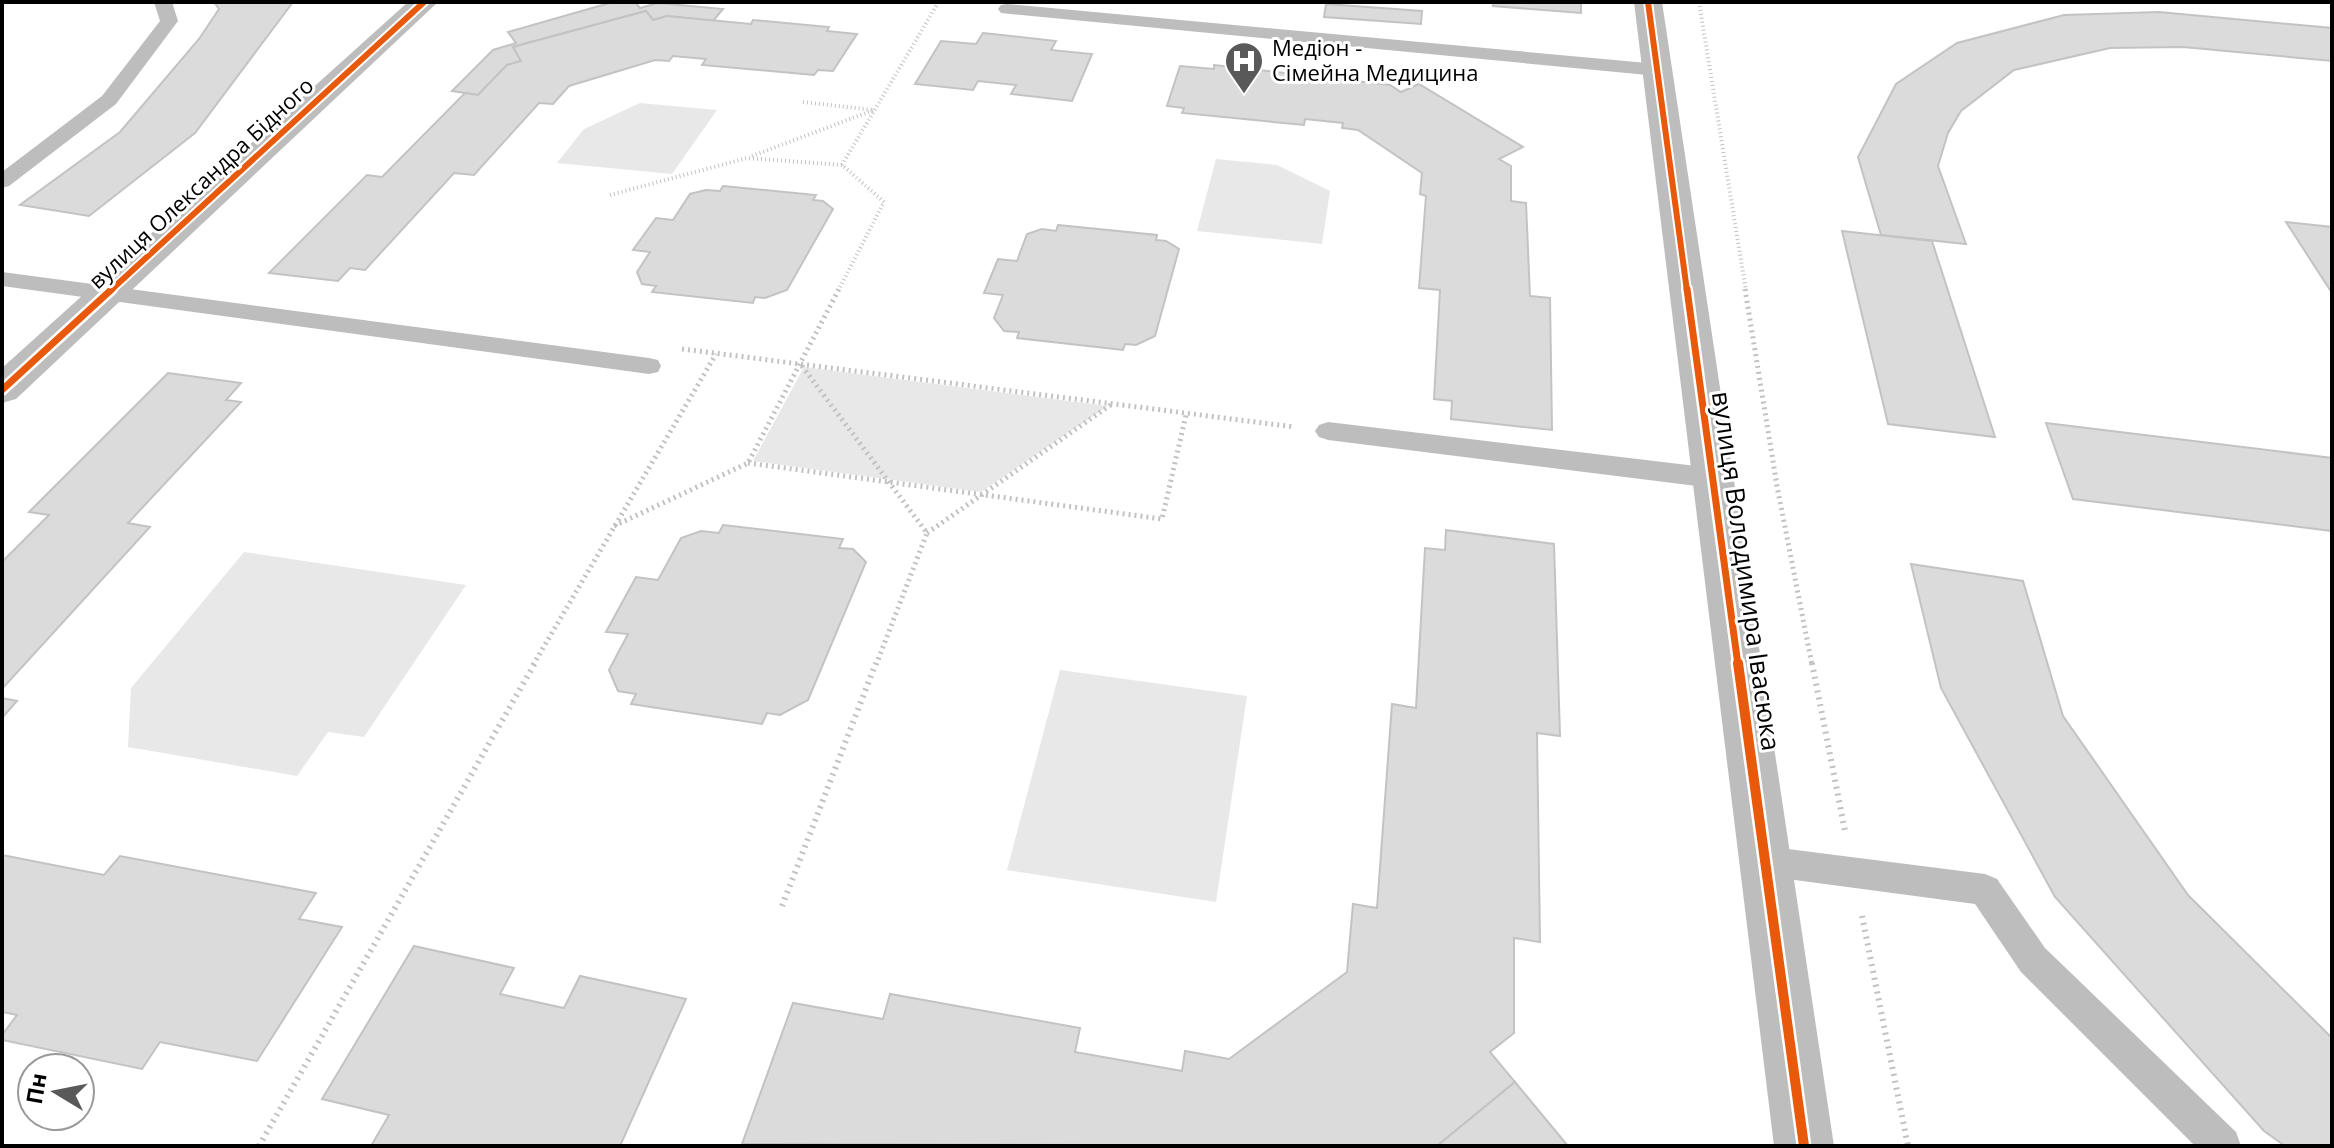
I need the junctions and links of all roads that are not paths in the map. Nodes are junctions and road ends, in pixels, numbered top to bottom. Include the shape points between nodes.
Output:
1 (163, 2) edge
2 (424, 2) edge
3 (1648, 2) edge
4 (1007, 9) dead end
5 (1658, 70) junction
6 (2, 182) edge
7 (2, 279) edge
8 (106, 294) junction
9 (649, 366) dead end
10 (2, 390) edge
11 (1328, 431) road end
12 (1713, 478) junction
13 (1765, 861) junction
14 (1804, 1146) edge
15 (2222, 1146) edge

1 - 6 lane via 169,21 109,100
2 - 8 street, вулиця Олександра Бідного
3 - 5 street, вулиця Володимира Івасюка
4 - 5 lane
5 - 12 street, вулиця Володимира Івасюка
7 - 8 lane
8 - 9 lane
8 - 10 street, вулиця Олександра Бідного
11 - 12 lane
12 - 13 street, вулиця Володимира Івасюка
13 - 14 street, вулиця Володимира Івасюка
13 - 15 lane via 1985,890 2033,960

